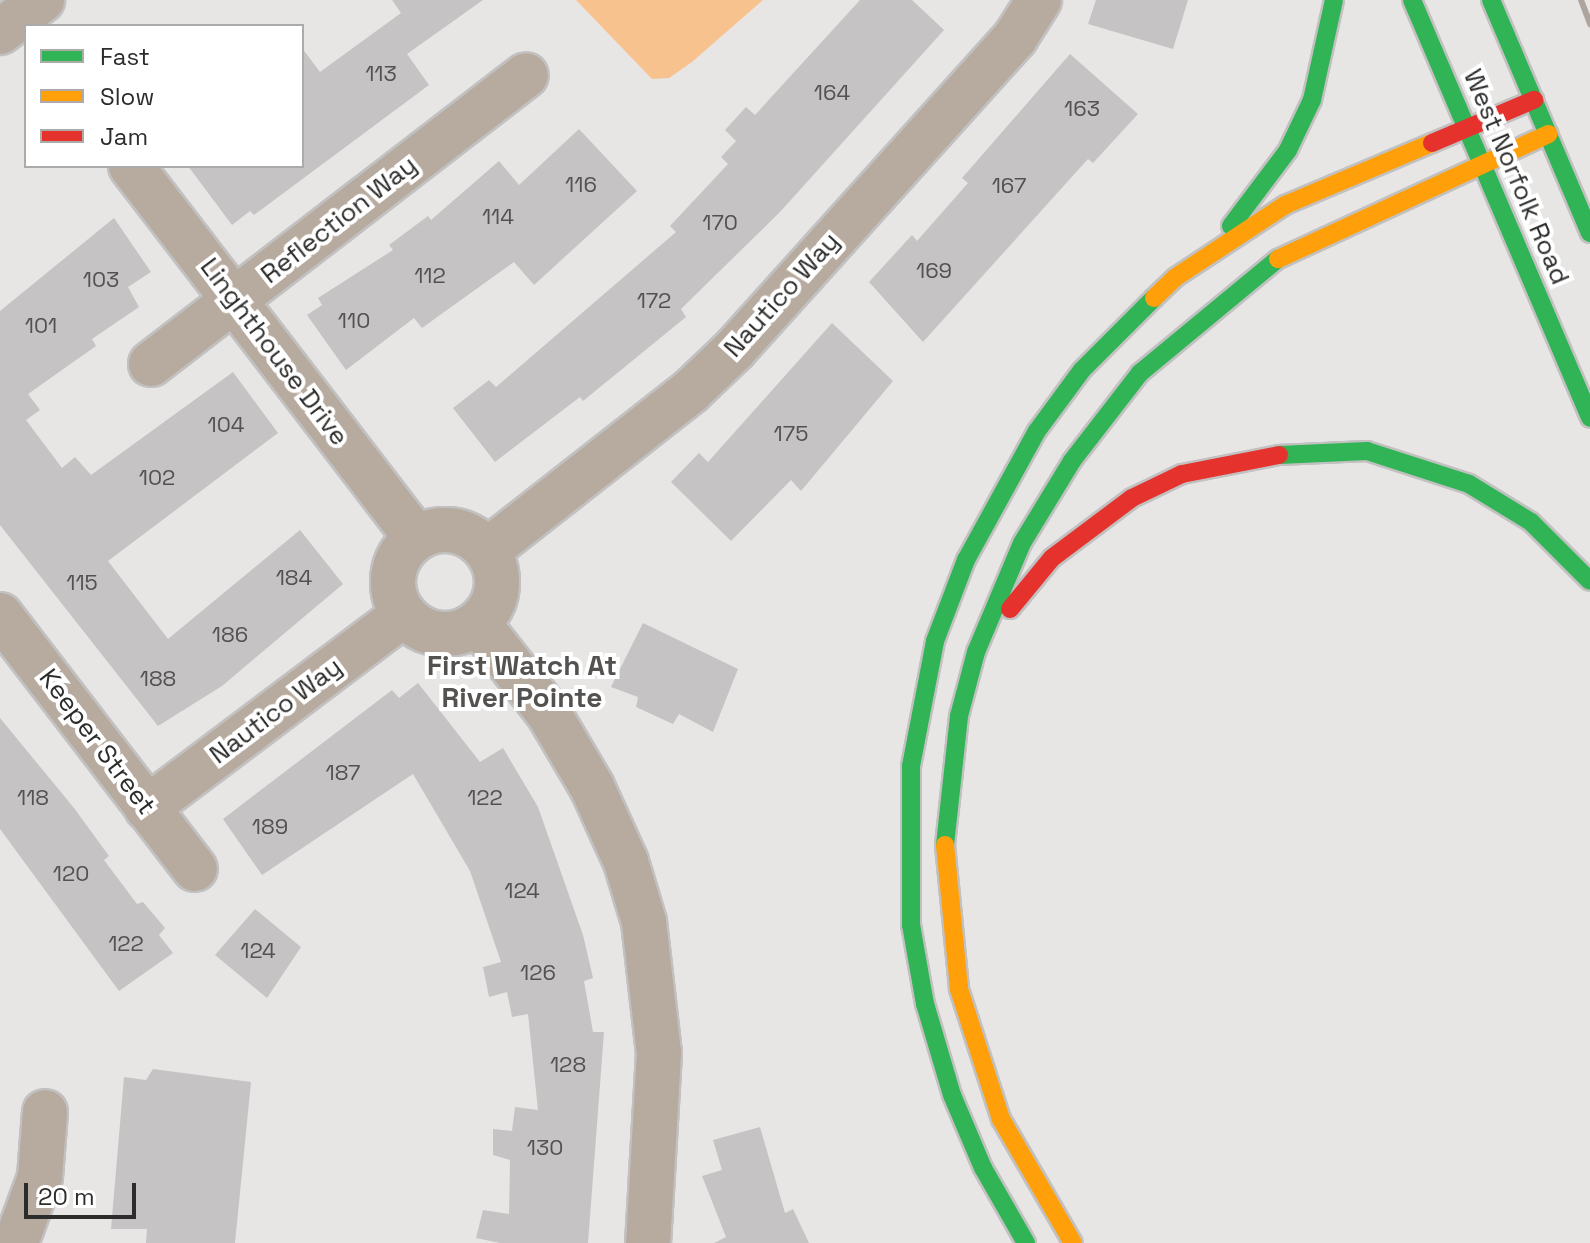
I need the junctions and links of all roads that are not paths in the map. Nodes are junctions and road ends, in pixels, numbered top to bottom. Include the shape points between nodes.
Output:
1 (1039, 0) edge
2 (1334, 0) edge
3 (1412, 0) edge
4 (1491, 0) edge
5 (526, 75) dead end
6 (1534, 100) junction
7 (1467, 128) junction
8 (1548, 134) junction
9 (1482, 163) junction
10 (133, 168) edge
11 (1590, 233) edge
12 (1206, 254) junction
13 (235, 300) junction
14 (151, 364) dead end
15 (1590, 418) edge
16 (416, 538) junction
17 (487, 551) junction
18 (1590, 581) edge
19 (404, 614) junction
20 (0, 615) edge
21 (478, 623) junction
22 (976, 652) junction
23 (147, 808) junction
24 (195, 869) dead end
25 (45, 1112) dead end
26 (649, 1241) edge
27 (16, 1243) edge
28 (1026, 1243) edge
29 (1073, 1243) edge

1 - 17 street, Nautico Way via 1015,38 734,350 691,391
2 - 12 main road via 1312,100 1288,150 1258,196
3 - 7 main road, West Norfolk Road
4 - 6 main road, West Norfolk Road
5 - 13 street, Reflection Way
6 - 7 main road
6 - 8 main road, West Norfolk Road
7 - 9 main road, West Norfolk Road
7 - 12 main road via 1285,205
8 - 9 main road
8 - 11 main road, West Norfolk Road
9 - 15 main road, West Norfolk Road
9 - 22 main road via 1275,260 1176,338 1140,373 1072,461 1022,543
10 - 13 street, Linghthouse Drive
12 - 28 main road via 1126,323 1037,431 966,560 935,641 921,703 907,845 911,925 925,1004 952,1095 983,1168
13 - 14 street, Reflection Way
13 - 16 street, Linghthouse Drive
16 - 17 street via 446,529 476,539
16 - 19 street via 397,560 393,574
17 - 21 street via 498,581 496,596
18 - 22 main road via 1531,522 1469,484 1413,462 1367,451 1247,457 1182,474 1086,528 1052,558
19 - 21 street via 431,633 456,633
19 - 23 street, Nautico Way
20 - 23 street, Keeper Street
21 - 26 street via 549,714 592,787 626,862 644,922 659,1053
22 - 29 main road via 959,716 945,837 959,989 1001,1119
23 - 24 street, Keeper Street
25 - 27 street via 40,1177

